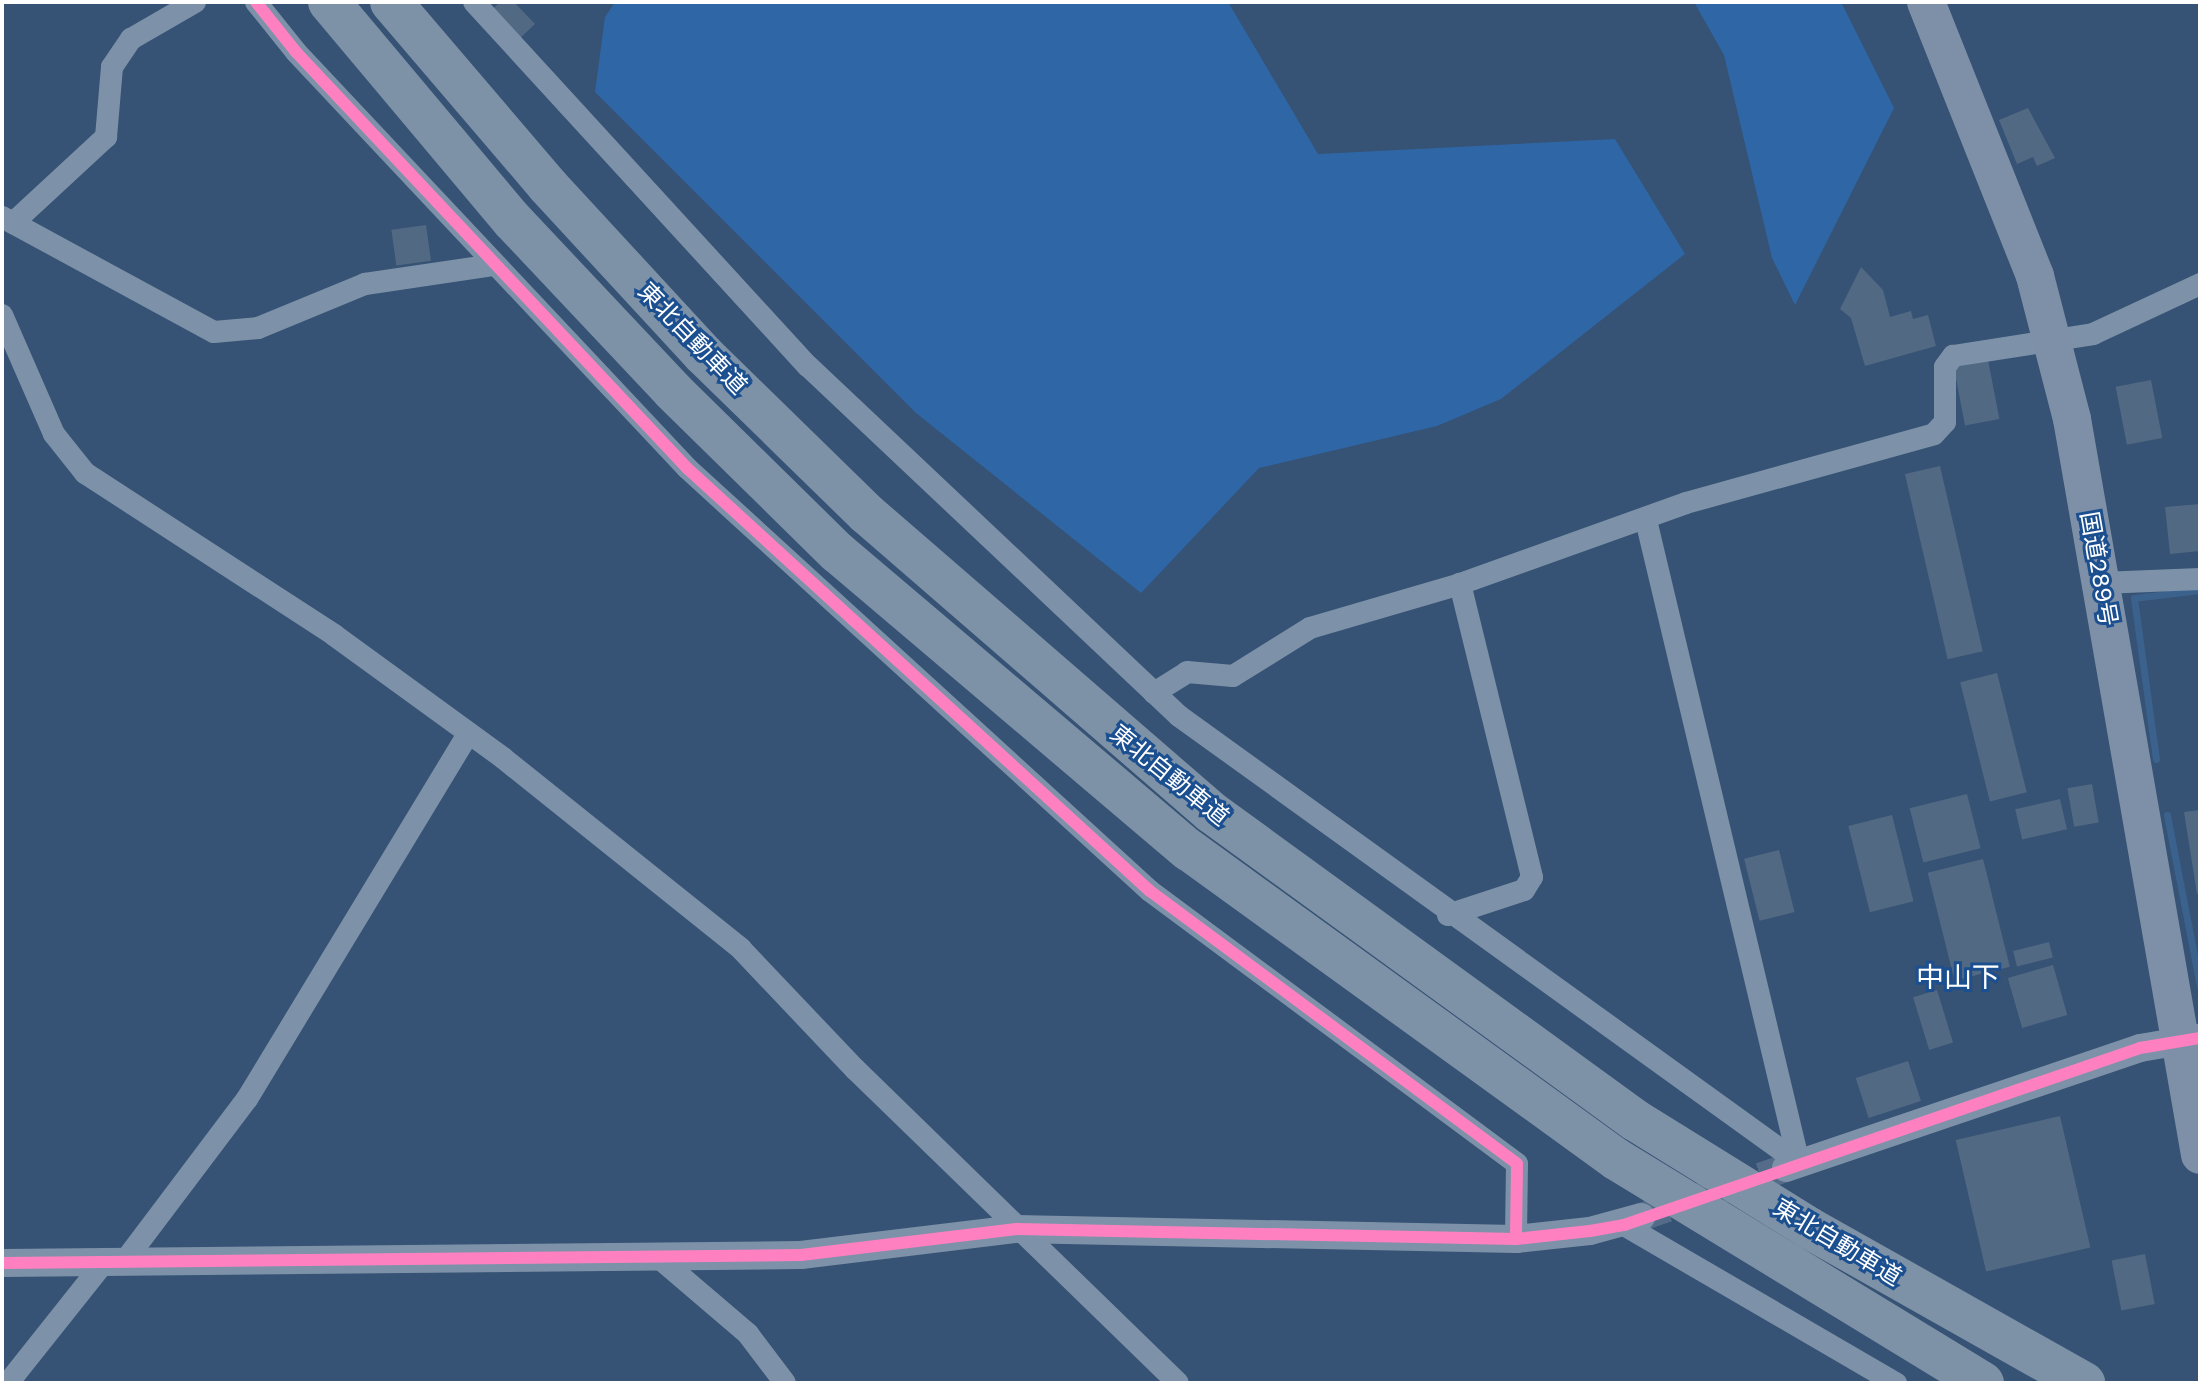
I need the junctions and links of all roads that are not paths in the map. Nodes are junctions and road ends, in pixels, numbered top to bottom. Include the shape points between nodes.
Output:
1 (195, 2) edge
2 (256, 2) edge
3 (329, 2) edge
4 (391, 2) edge
5 (474, 2) edge
6 (1926, 2) edge
7 (8, 220) edge
8 (493, 265) junction
9 (2200, 284) edge
10 (2, 315) edge
11 (2054, 343) junction
12 (1646, 520) junction
13 (2200, 579) edge
14 (2101, 583) junction
15 (1460, 584) junction
16 (1154, 693) junction
17 (468, 734) junction
18 (1448, 915) junction
19 (2189, 1039) edge
20 (2199, 1138) edge
21 (1792, 1165) junction
22 (1632, 1221) joint
23 (1016, 1229) junction
24 (1516, 1239) junction
25 (658, 1257) junction
26 (2, 1263) edge
27 (113, 1264) junction
28 (8, 1383) edge
29 (785, 1383) edge
30 (1178, 1383) edge
31 (1896, 1383) edge
32 (1983, 1383) edge
33 (2084, 1383) edge

1 - 7 street via 131,39 112,67 106,137
2 - 8 street
3 - 32 highway, 東北自動車道 via 513,221 673,391 837,552 1189,850 1616,1159
4 - 33 highway, 東北自動車道 via 548,186 703,354 890,535 1211,812 1635,1120 1809,1228
5 - 16 street via 808,366
6 - 11 highway, 国道289号 via 2035,276
7 - 8 street via 214,332 258,328 365,284
8 - 24 street via 687,468 1150,891 1517,1164
9 - 11 street via 2093,334
10 - 17 street via 54,434 85,473 334,635
11 - 12 street via 1953,356 1945,367 1945,422 1934,434 1686,503
11 - 14 highway, 国道289号
12 - 15 street
12 - 21 street
13 - 14 street
14 - 19 highway, 国道289号
15 - 16 street via 1310,628 1233,676 1187,672
15 - 18 street via 1532,877 1524,890
16 - 18 street via 1256,778
17 - 23 street via 741,949
17 - 27 street via 247,1099
18 - 21 street
19 - 20 highway, 国道289号
19 - 21 street via 2140,1048
22 - 24 street
22 - 31 street
23 - 24 street
23 - 25 street via 801,1255
23 - 30 street
25 - 27 street
25 - 29 street via 748,1334
26 - 27 street
27 - 28 street

